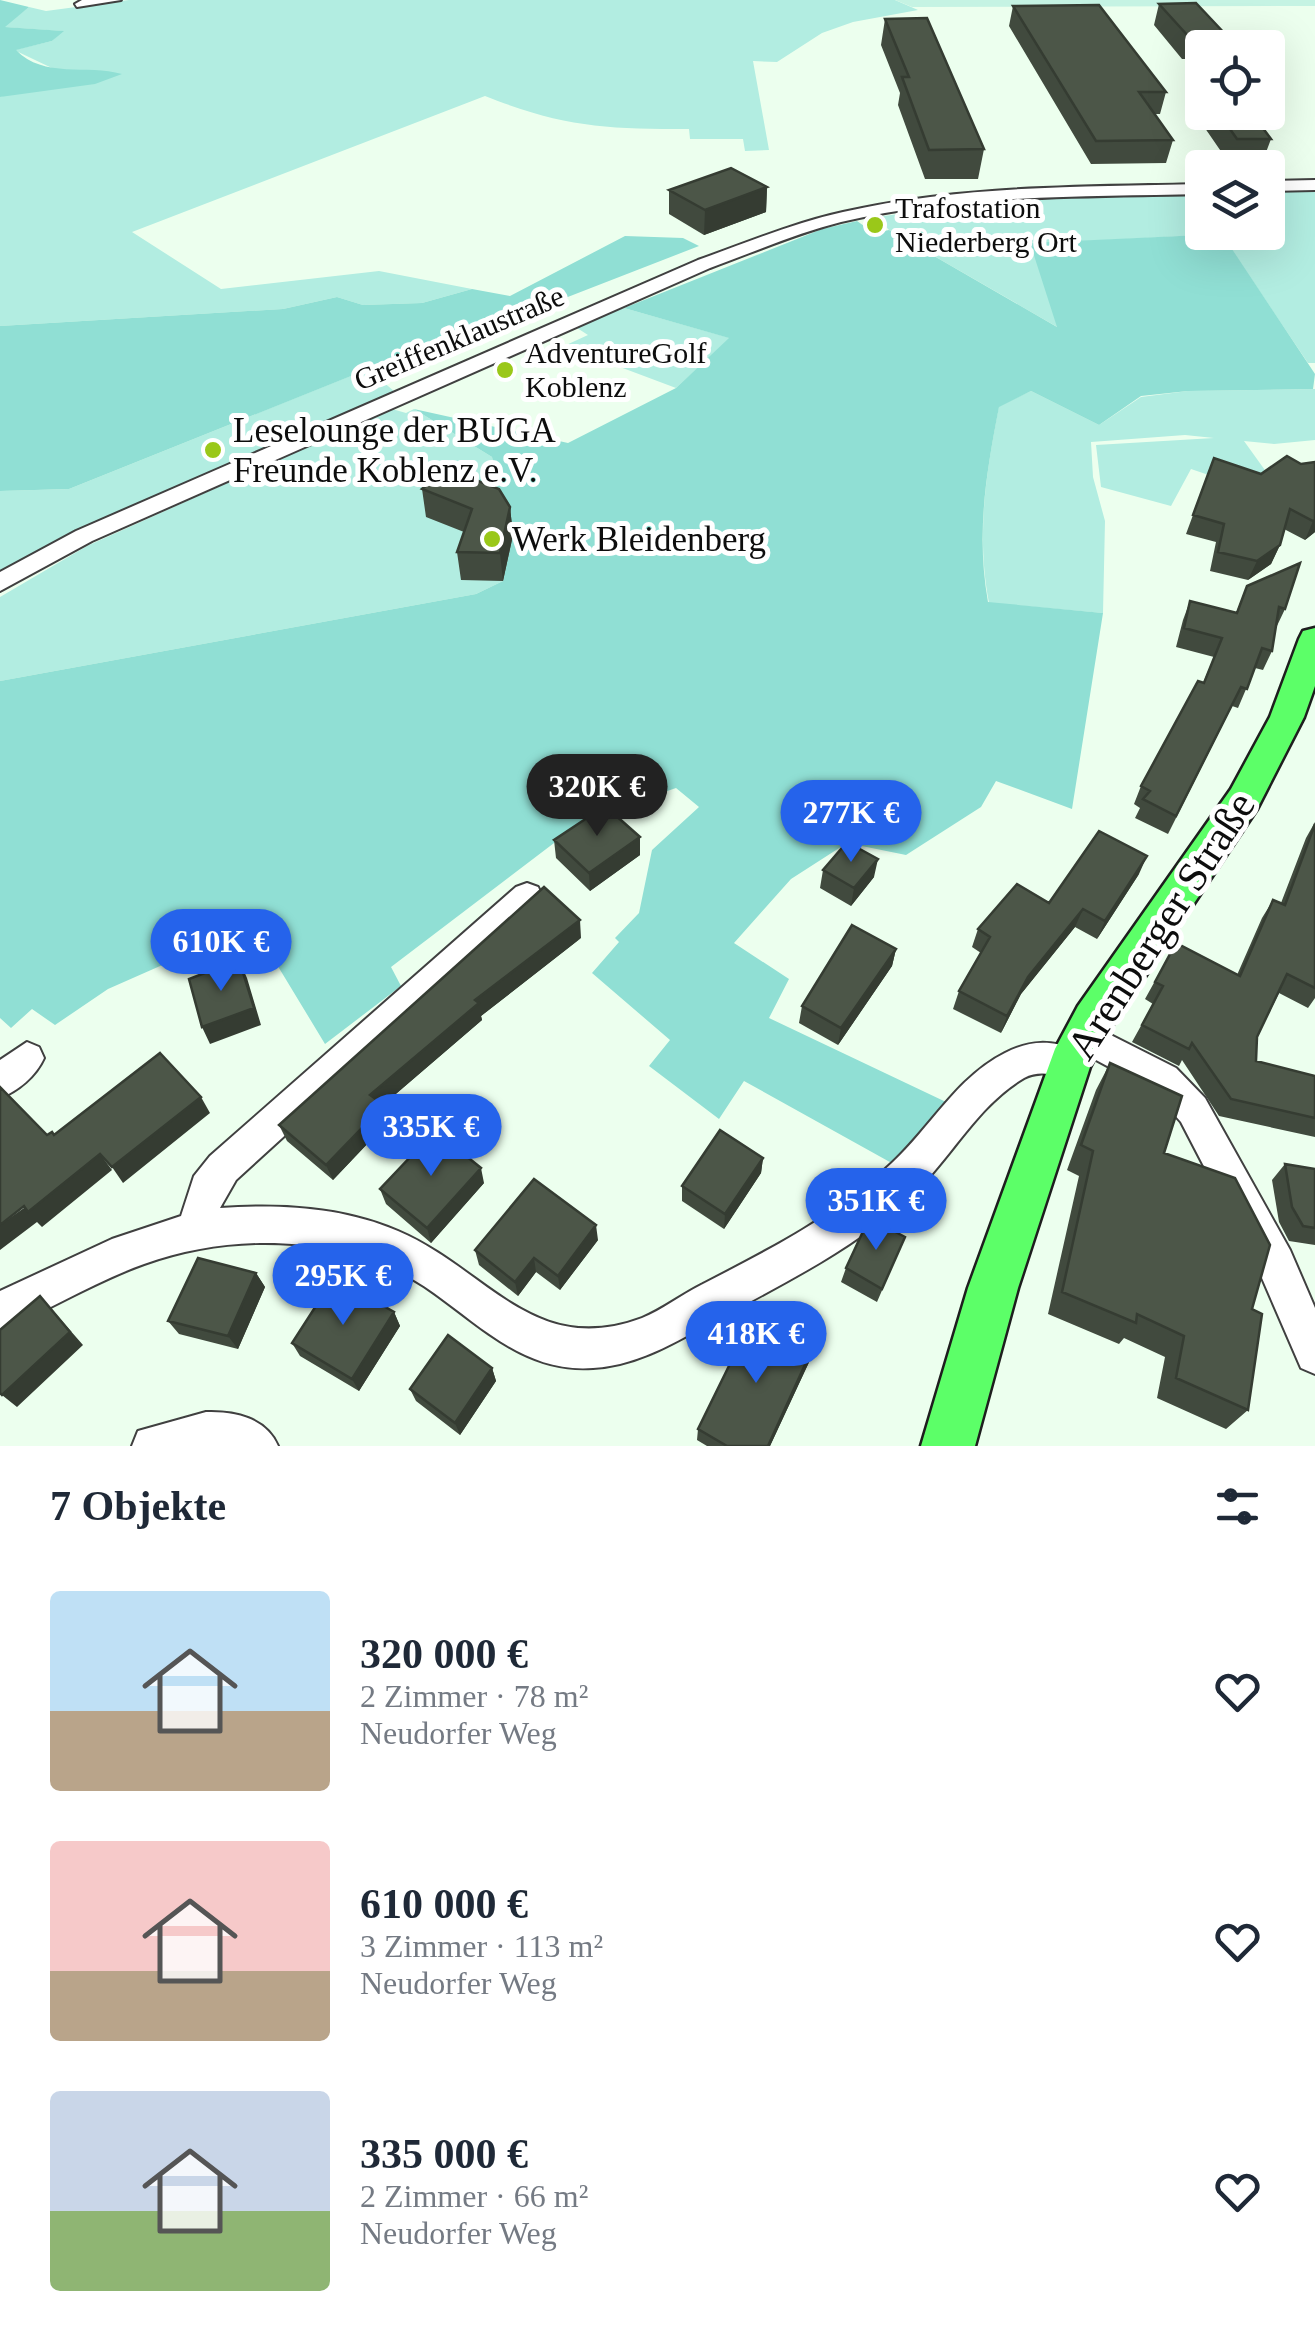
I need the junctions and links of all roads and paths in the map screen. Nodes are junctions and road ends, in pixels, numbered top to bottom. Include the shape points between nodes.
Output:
1 (114, 0) edge
2 (82, 4) dead end
3 (1315, 185) edge
4 (1285, 186) edge
5 (1185, 189) edge
6 (0, 584) edge
7 (1315, 639) edge
8 (527, 896) edge
9 (1076, 1049) junction
10 (26, 1058) dead end
11 (0, 1082) edge
12 (195, 1230) junction
13 (0, 1310) edge
14 (1315, 1354) edge
15 (153, 1446) edge
16 (257, 1446) edge
17 (948, 1446) edge

1 - 2 street
3 - 4 street
5 - 6 street, Greiffenklaustraße via 969,198 842,217 704,264 342,421 84,536
7 - 9 main road, Arenberger Straße via 1287,717 1244,799
8 - 12 street via 223,1168 207,1189
9 - 12 street via 1019,1064 883,1196 822,1243 640,1338 606,1346 516,1334 426,1264 390,1246 294,1228
9 - 14 street via 1164,1078 1194,1110 1276,1264
9 - 17 main road, Arenberger Straße via 993,1288
10 - 11 street
12 - 13 street via 162,1238
15 - 16 street via 220,1432

